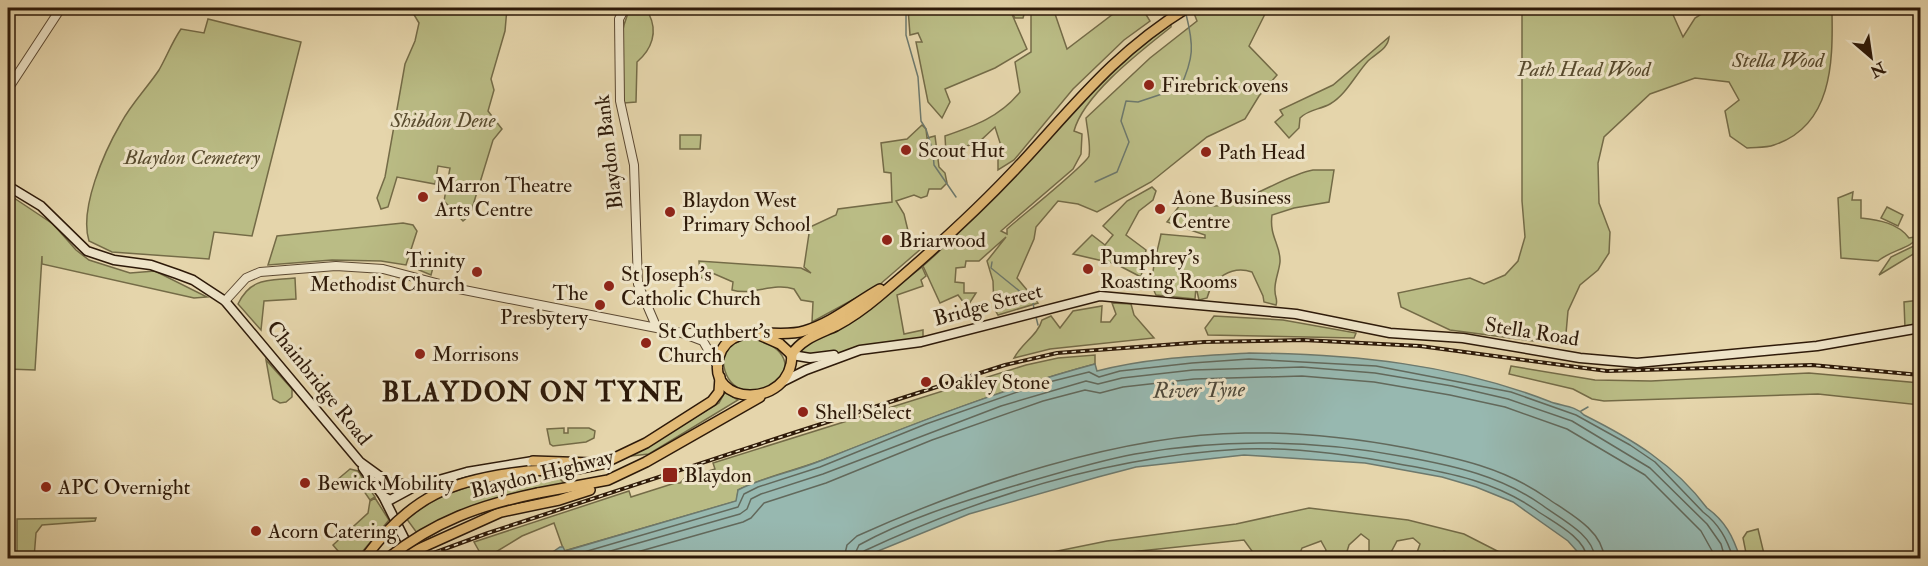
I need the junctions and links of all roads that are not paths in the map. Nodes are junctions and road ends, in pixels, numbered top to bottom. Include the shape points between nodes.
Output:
1 (61, 8) edge
2 (625, 8) edge
3 (1186, 8) edge
4 (8, 89) edge
5 (8, 186) edge
6 (898, 280) junction
7 (1139, 298) joint
8 (225, 301) junction
9 (656, 326) junction
10 (1920, 328) edge
11 (682, 333) junction
12 (742, 334) junction
13 (757, 334) junction
14 (847, 354) junction
15 (791, 355) junction
16 (719, 372) junction
17 (784, 381) junction
18 (770, 390) junction
19 (533, 461) joint
20 (360, 462) junction
21 (602, 464) junction
22 (608, 480) junction
23 (390, 483) junction
24 (420, 486) junction
25 (382, 496) junction
26 (395, 497) junction
27 (397, 525) junction
28 (413, 555) edge
29 (365, 558) edge
30 (388, 558) edge

1 - 4 street
2 - 9 street, Blaydon Bank via 619,18 620,108 634,165 638,284
3 - 6 main road via 1149,33 1090,85 991,194
5 - 8 main road, Chainbridge Road via 41,206 87,251 177,274
6 - 13 main road via 814,328 798,333
6 - 15 main road via 855,315 808,338
7 - 10 main road, Stella Road via 1296,314 1390,333 1463,338 1636,363 1840,343
7 - 14 main road, Bridge Street via 1100,296 950,334
8 - 9 street via 246,278 260,272 336,266 383,269 459,289
8 - 20 main road, Chainbridge Road
9 - 11 street
11 - 12 street
11 - 16 street via 703,341
12 - 13 main road
12 - 16 main road via 725,345
13 - 15 main road via 780,344
14 - 15 main road, Bridge Street via 810,358
14 - 17 main road, Bridge Street
15 - 17 main road via 789,374
16 - 18 main road via 731,390 742,396
16 - 21 main road, Blaydon Highway via 719,392 705,406 646,443
17 - 18 main road
18 - 22 main road, Blaydon Highway
19 - 21 main road
19 - 24 main road via 482,468
20 - 23 main road, Chainbridge Road
20 - 25 main road
21 - 29 main road, Blaydon Highway, bridge via 473,479 436,493 394,522
22 - 28 main road via 559,500 501,512
22 - 30 main road, Blaydon Highway, bridge via 479,507 432,528
23 - 24 main road
23 - 25 main road via 382,487
23 - 26 main road via 397,489
24 - 26 main road
25 - 26 main road via 390,500
25 - 27 main road
26 - 27 main road
27 - 28 main road

